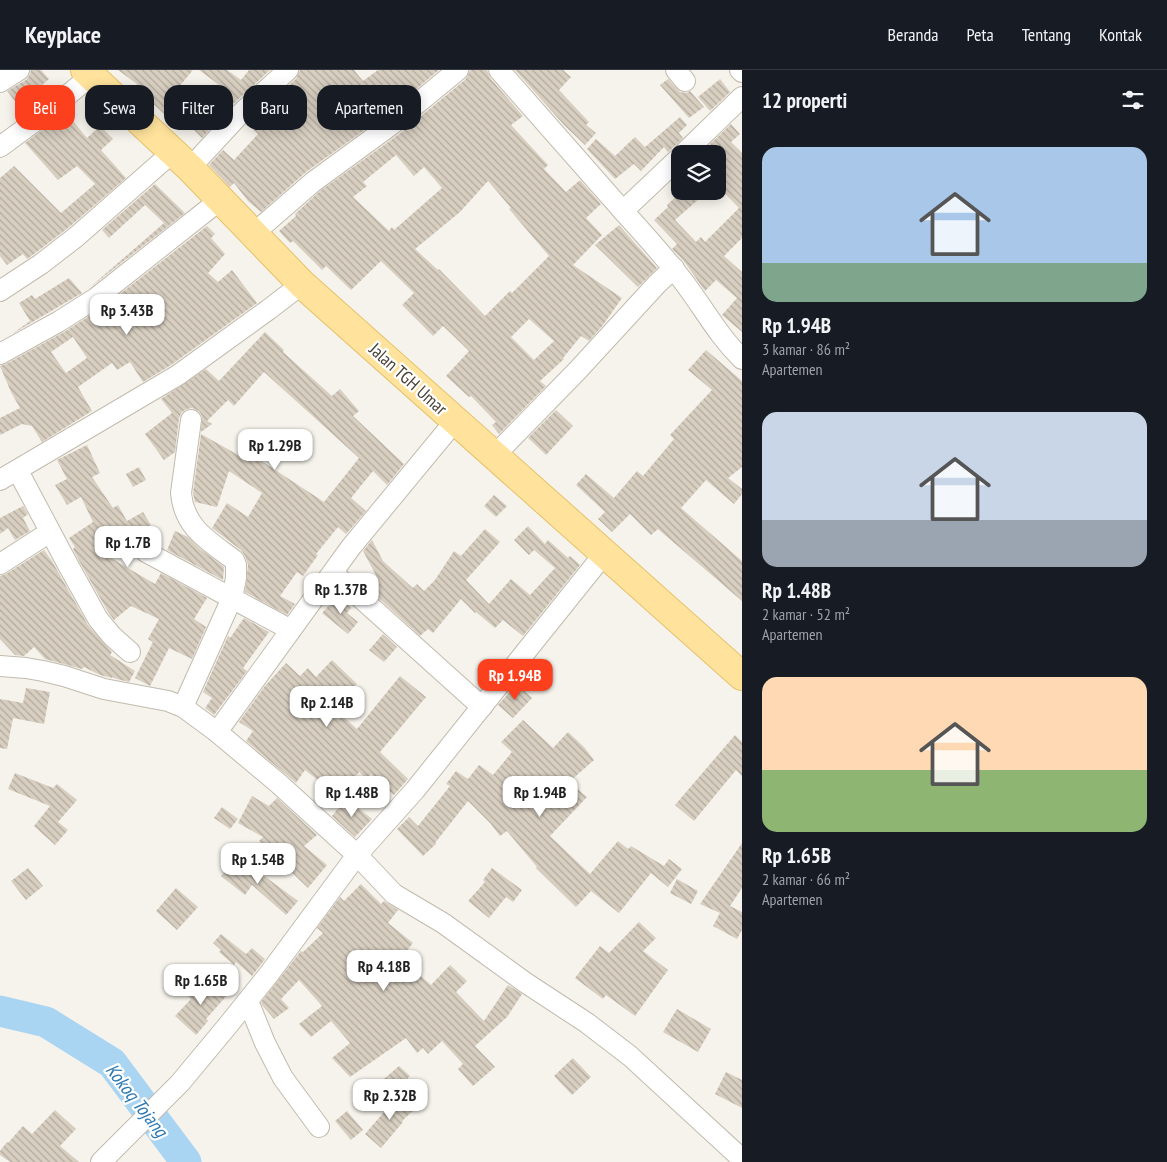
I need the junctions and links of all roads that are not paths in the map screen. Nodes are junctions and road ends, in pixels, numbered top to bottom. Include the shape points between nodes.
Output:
1 (19, 70) edge
2 (288, 70) edge
3 (458, 70) edge
4 (499, 70) edge
5 (94, 74) edge
6 (0, 82) edge
7 (742, 97) edge
8 (692, 145) edge
9 (0, 147) edge
10 (182, 160) junction
11 (671, 166) edge
12 (220, 200) junction
13 (623, 211) junction
14 (253, 234) junction
15 (674, 268) junction
16 (302, 284) junction
17 (0, 291) edge
18 (0, 354) edge
19 (742, 359) edge
20 (191, 420) dead end
21 (455, 421) junction
22 (494, 456) junction
23 (18, 471) junction
24 (0, 480) edge
25 (50, 532) junction
26 (146, 552) dead end
27 (604, 554) junction
28 (0, 564) edge
29 (333, 573) junction
30 (232, 598) junction
31 (291, 630) junction
32 (130, 652) dead end
33 (0, 666) edge
34 (742, 676) edge
35 (183, 707) junction
36 (482, 707) junction
37 (217, 732) junction
38 (357, 855) junction
39 (248, 1001) junction
40 (319, 1127) dead end
41 (742, 1159) edge
42 (101, 1162) edge

1 - 6 street
2 - 10 street
3 - 14 street via 391,125 312,182
4 - 13 street
5 - 9 street
5 - 10 main road, Jalan TGH Umar
7 - 8 street
10 - 12 main road, Jalan TGH Umar
10 - 17 street
11 - 13 street
12 - 14 main road, Jalan TGH Umar
12 - 18 street via 96,298
13 - 15 street
14 - 16 main road, Jalan TGH Umar
15 - 19 street via 714,328
15 - 22 street
16 - 21 main road, Jalan TGH Umar
16 - 23 street via 178,375
20 - 30 street via 182,504 197,532 234,560 236,578
21 - 22 main road, Jalan TGH Umar
21 - 29 street
22 - 27 main road, Jalan TGH Umar
23 - 24 street
23 - 25 street
25 - 28 street
25 - 32 street via 98,619
26 - 30 street
27 - 34 main road, Jalan TGH Umar
27 - 36 street
29 - 31 street
29 - 36 street
30 - 31 street
30 - 35 street
31 - 37 street
33 - 35 street via 50,672 104,689 168,701
35 - 37 street
36 - 38 street
37 - 38 street
38 - 39 street
38 - 41 street via 394,894 443,923 630,1056
39 - 40 street via 284,1078
39 - 42 street via 180,1083

